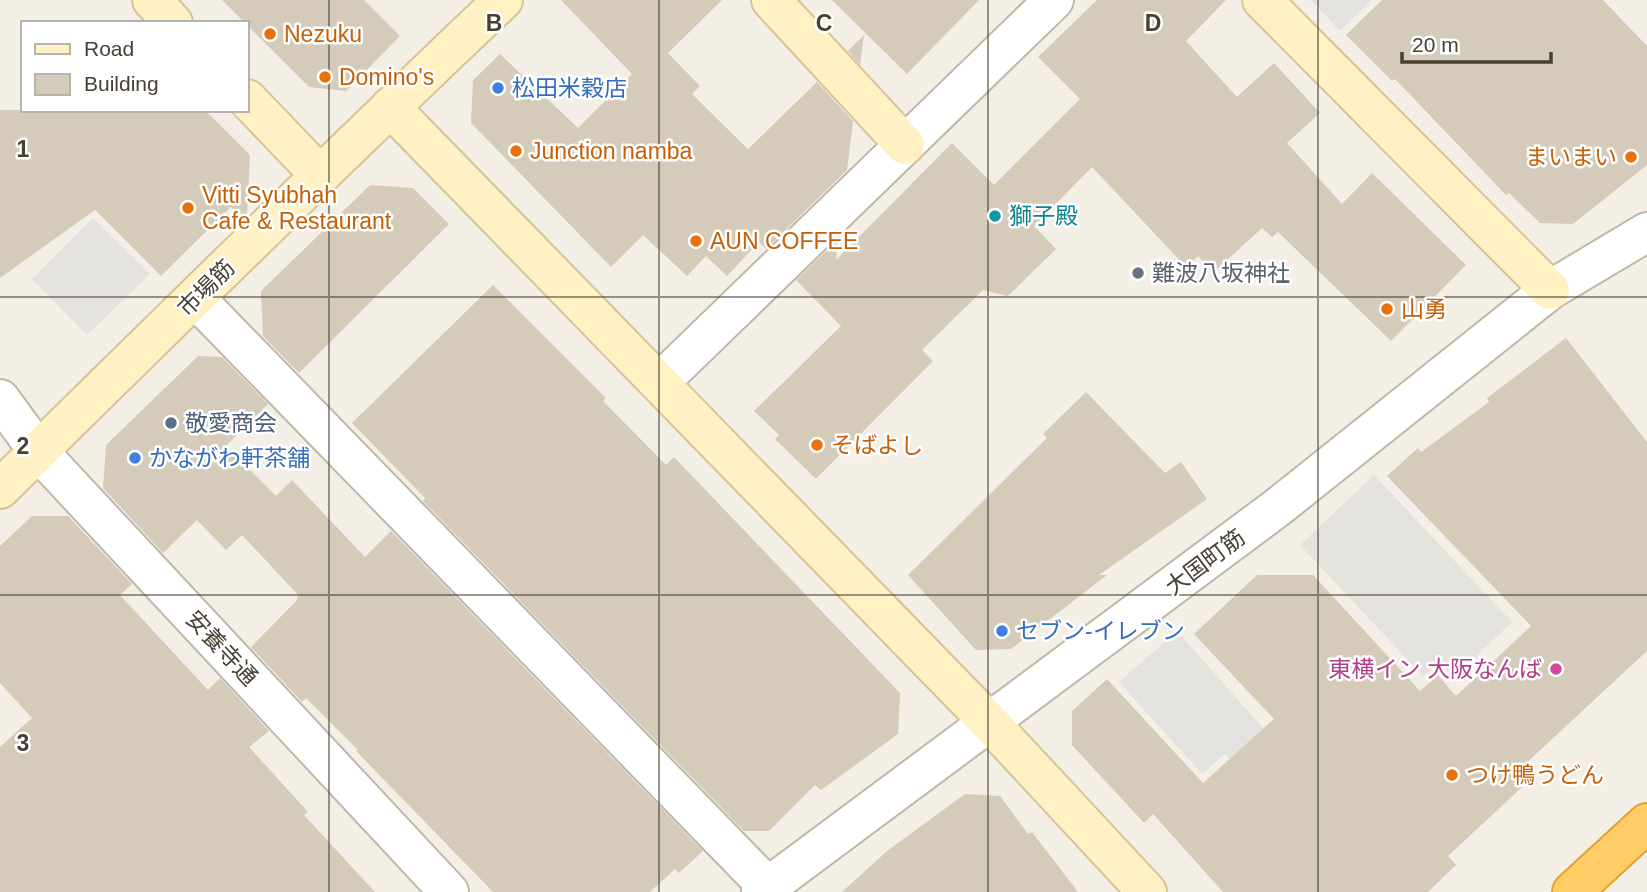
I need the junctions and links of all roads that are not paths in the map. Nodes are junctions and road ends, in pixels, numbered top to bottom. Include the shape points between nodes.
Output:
1 (152, 0) edge
2 (503, 0) edge
3 (771, 0) edge
4 (1054, 0) edge
5 (1262, 0) edge
6 (171, 21) edge
7 (248, 100) edge
8 (390, 107) junction
9 (905, 145) junction
10 (318, 174) junction
11 (1647, 232) edge
12 (1550, 290) junction
13 (196, 299) junction
14 (659, 383) junction
15 (0, 399) edge
16 (38, 451) junction
17 (0, 489) edge
18 (990, 723) junction
19 (1647, 823) edge
20 (765, 890) edge
21 (449, 892) edge
22 (1147, 892) edge
23 (1572, 892) edge

1 - 6 street
2 - 8 street, 市場筋
3 - 9 street
4 - 9 street
5 - 12 street
7 - 10 street
8 - 10 street, 市場筋
8 - 14 street
9 - 14 street
10 - 13 street, 市場筋
11 - 12 street, 大国町筋
12 - 18 street, 大国町筋 via 1278,507
13 - 16 street, 市場筋
13 - 20 street
14 - 18 street
15 - 16 street, 安養寺通
16 - 17 street, 市場筋
16 - 21 street, 安養寺通
18 - 20 street, 大国町筋
18 - 22 street
19 - 23 highway

